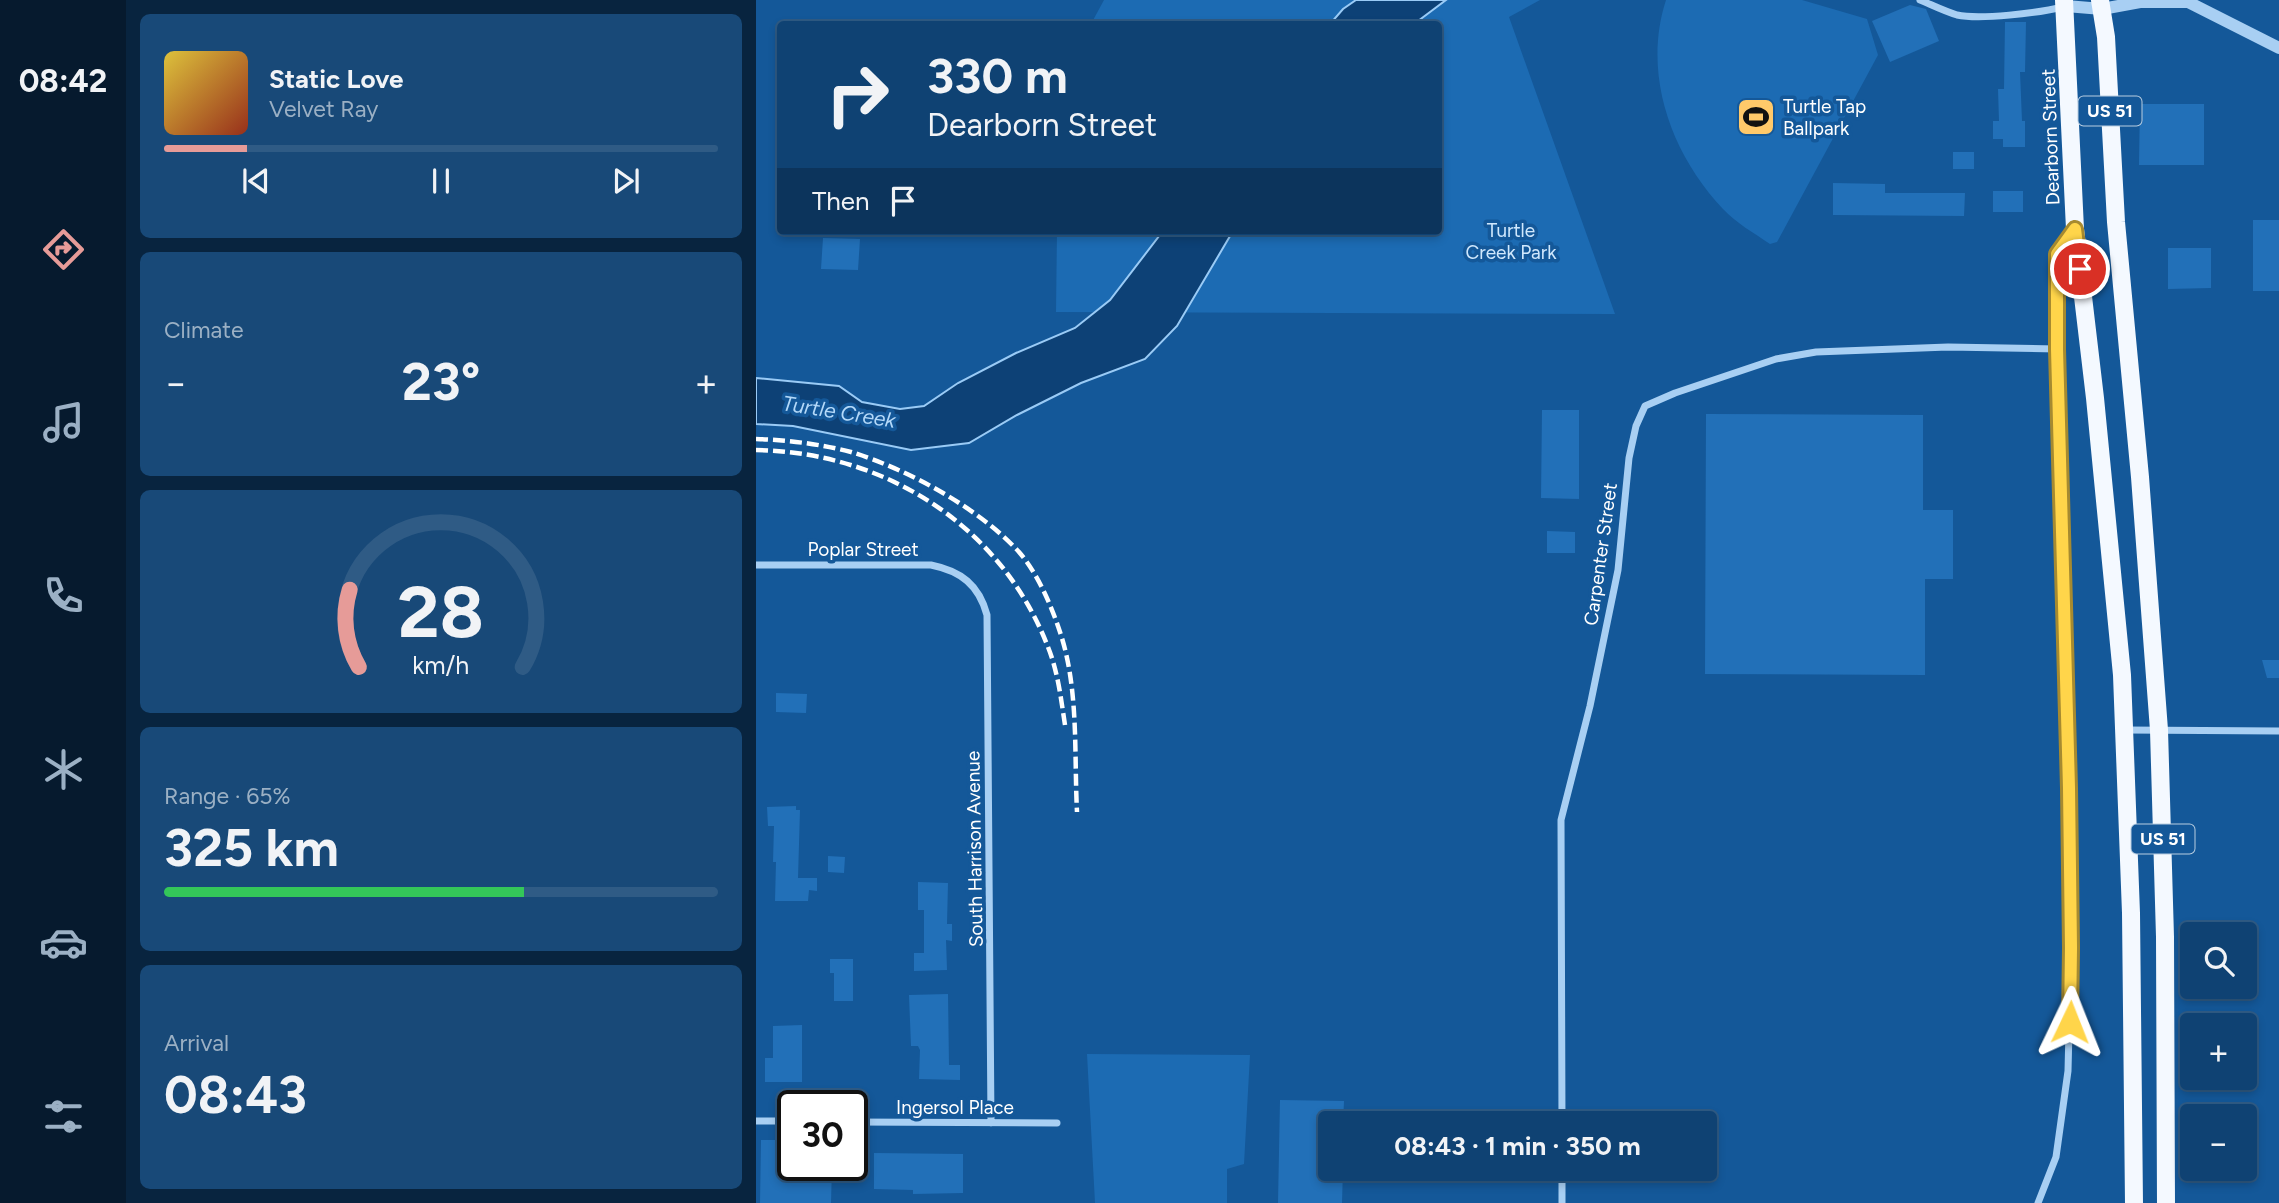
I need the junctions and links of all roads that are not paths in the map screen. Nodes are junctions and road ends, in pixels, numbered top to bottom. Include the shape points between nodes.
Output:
1 (1920, 0) edge
2 (2186, 1) edge
3 (2068, 2) edge
4 (2101, 4) edge
5 (2279, 48) edge
6 (2075, 229) junction
7 (2057, 349) junction
8 (756, 565) edge
9 (967, 580) joint
10 (2125, 730) junction
11 (2158, 730) junction
12 (2279, 731) edge
13 (1562, 1111) edge
14 (756, 1121) edge
15 (777, 1121) edge
16 (868, 1122) edge
17 (991, 1123) junction
18 (1057, 1124) dead end
19 (1562, 1181) edge
20 (1562, 1203) edge
21 (2038, 1203) edge
22 (2133, 1203) edge
23 (2166, 1203) edge

1 - 3 street via 1970,16 2036,13
2 - 4 street
2 - 5 street
3 - 4 street
3 - 6 main road, Dearborn Street / US 51
4 - 11 main road, US 51
6 - 7 street via 2057,254
6 - 10 main road, Dearborn Street / US 51 via 2104,481
7 - 13 street, Carpenter Street via 1816,352 1756,365 1645,406 1629,458 1618,570 1593,694 1561,820
7 - 21 street via 2071,948 2068,1071 2056,1157
8 - 9 street, Poplar Street via 931,565
9 - 17 street, South Harrison Avenue via 983,599 987,615
10 - 11 street
10 - 22 main road, US 51
11 - 12 street
11 - 23 main road, US 51
14 - 15 street
16 - 17 street, Ingersol Place
17 - 18 street, Ingersol Place
19 - 20 street

